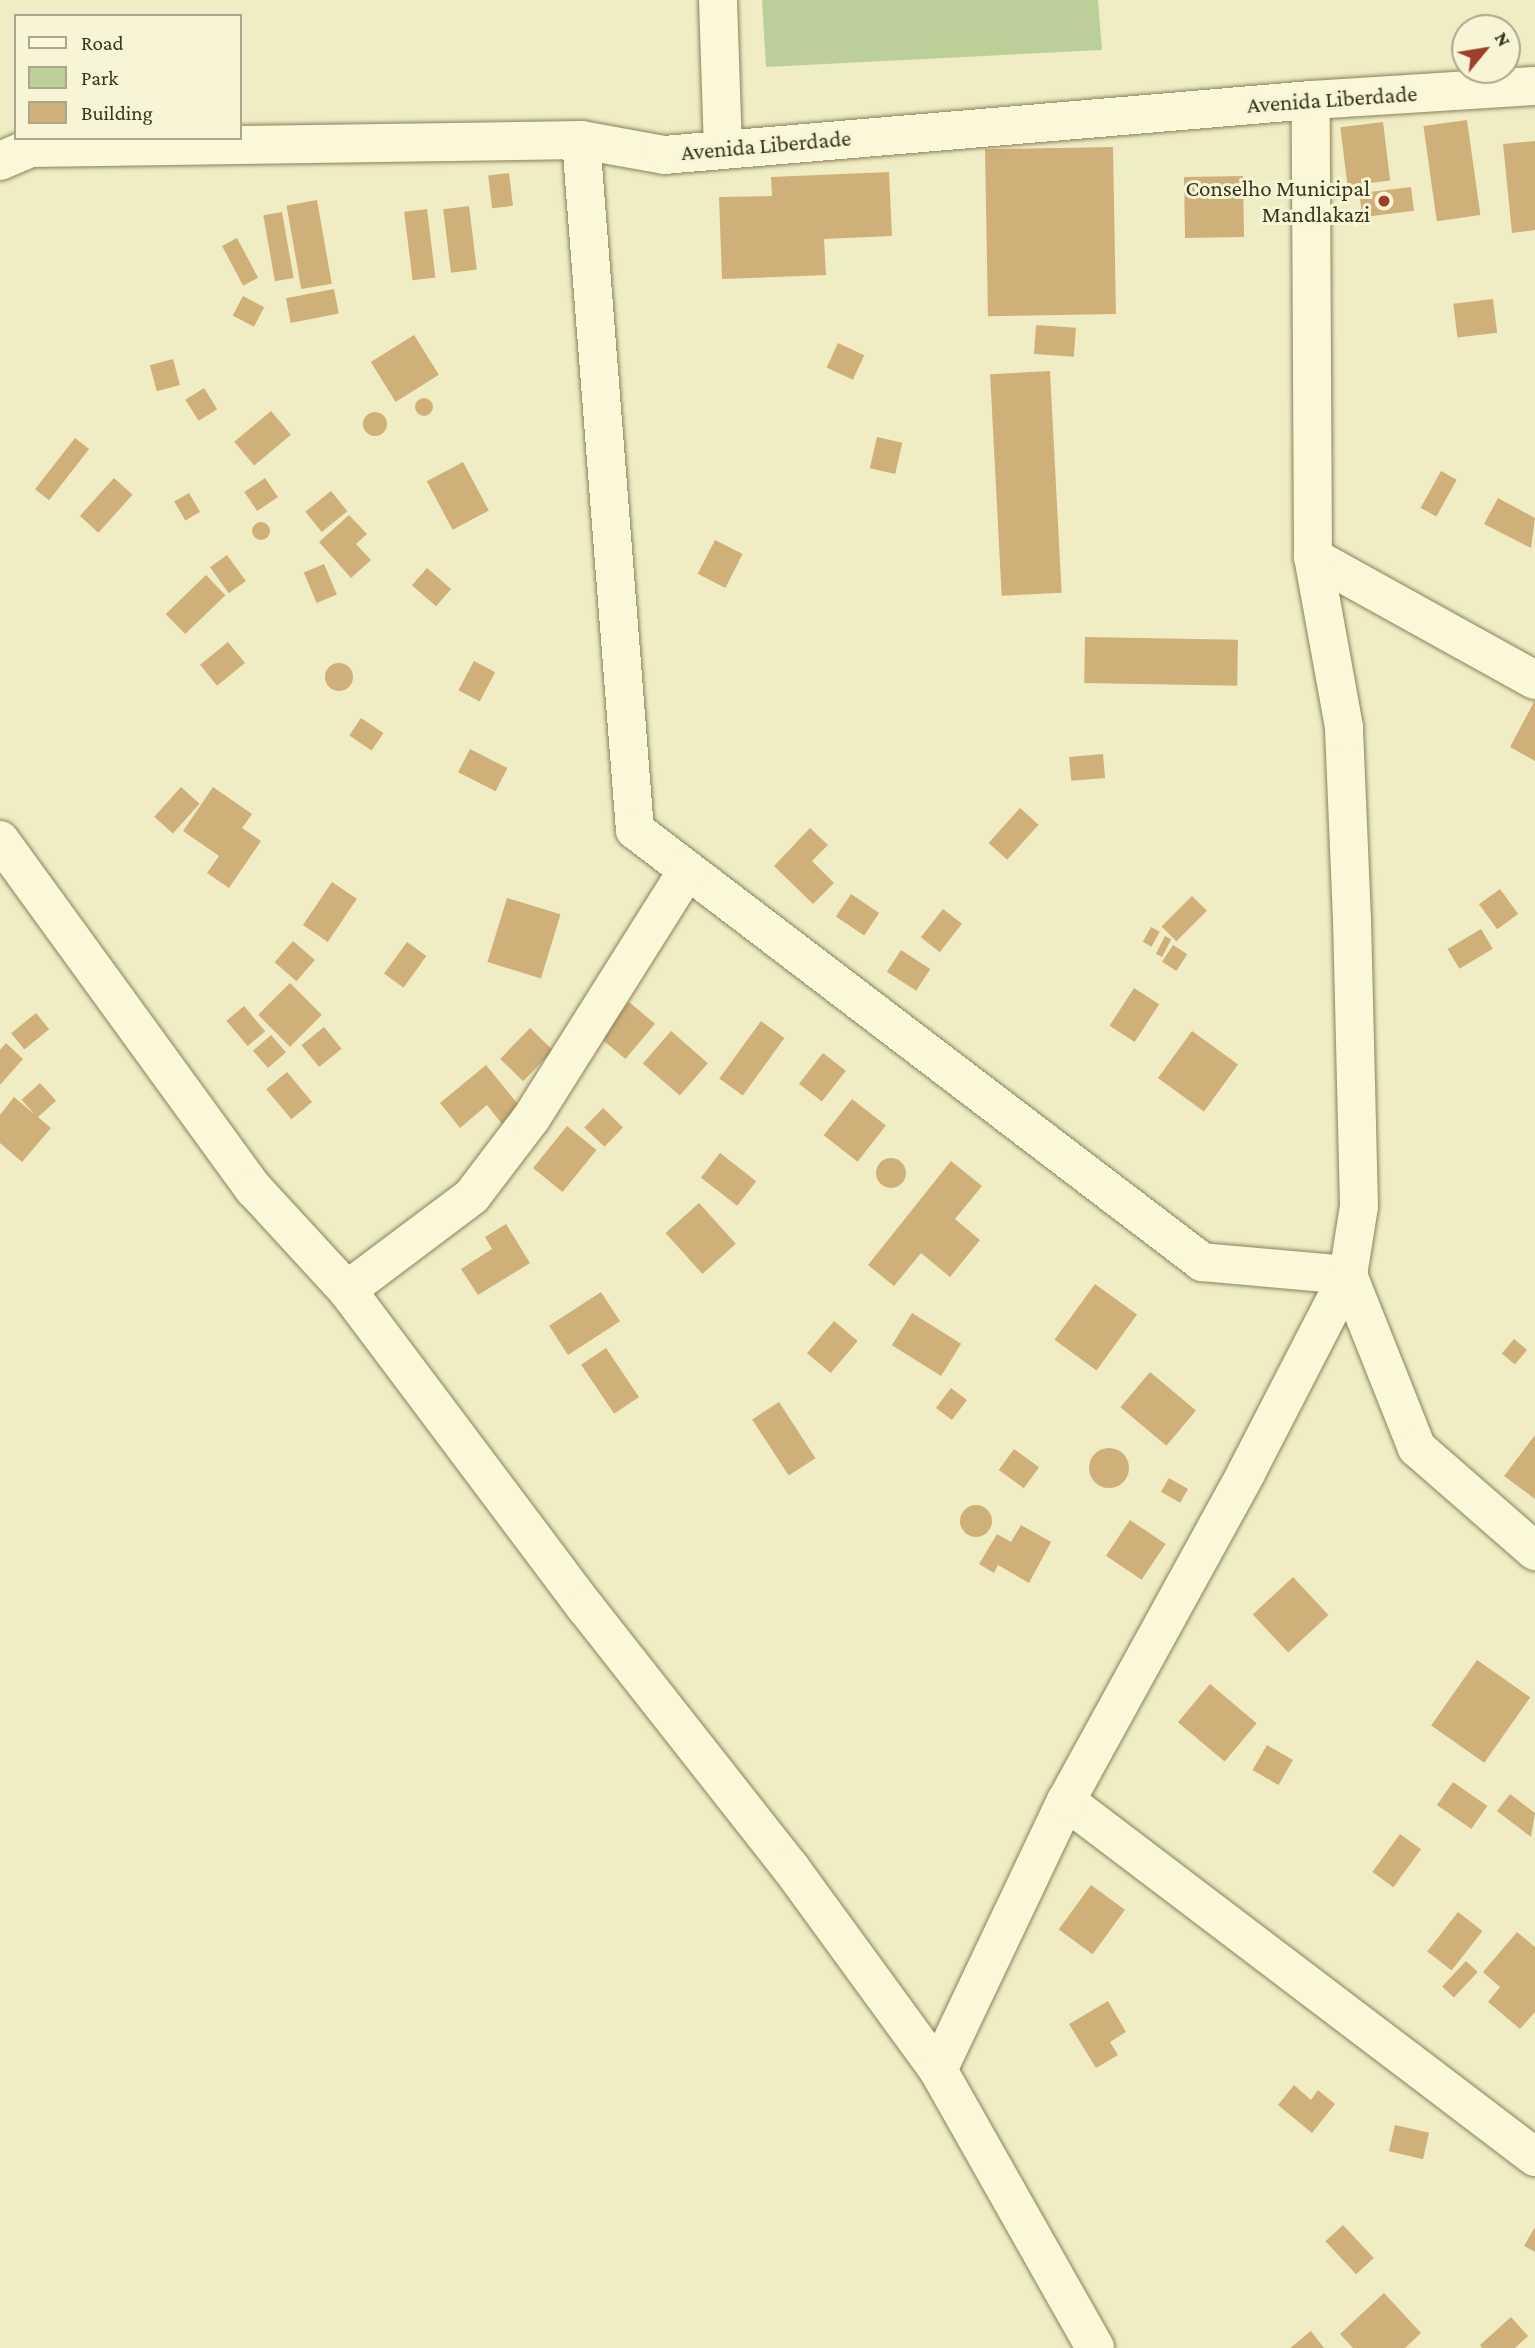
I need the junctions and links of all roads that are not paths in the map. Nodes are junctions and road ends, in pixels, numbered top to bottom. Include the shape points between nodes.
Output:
1 (718, 0) edge
2 (1535, 86) edge
3 (1311, 100) junction
4 (581, 140) junction
5 (723, 147) junction
6 (0, 161) edge
7 (1313, 556) junction
8 (1535, 680) edge
9 (0, 841) edge
10 (687, 871) junction
11 (1348, 1275) junction
12 (347, 1290) junction
13 (1535, 1551) edge
14 (1066, 1801) junction
15 (937, 2070) junction
16 (1535, 2157) edge
17 (1096, 2348) edge

1 - 5 street
2 - 3 street, Avenida Liberdade
3 - 5 street, Avenida Liberdade
3 - 7 street
4 - 5 street, Avenida Liberdade via 664,155
4 - 6 street, Avenida Liberdade via 30,148
4 - 10 street via 635,830
7 - 8 street
7 - 11 street via 1344,727 1359,1206
9 - 12 street via 254,1189
10 - 11 street via 1202,1262
10 - 12 street via 531,1117 472,1196
11 - 13 street via 1417,1448
11 - 14 street via 1246,1473
12 - 15 street via 586,1608 790,1867
14 - 15 street
14 - 16 street
15 - 17 street

